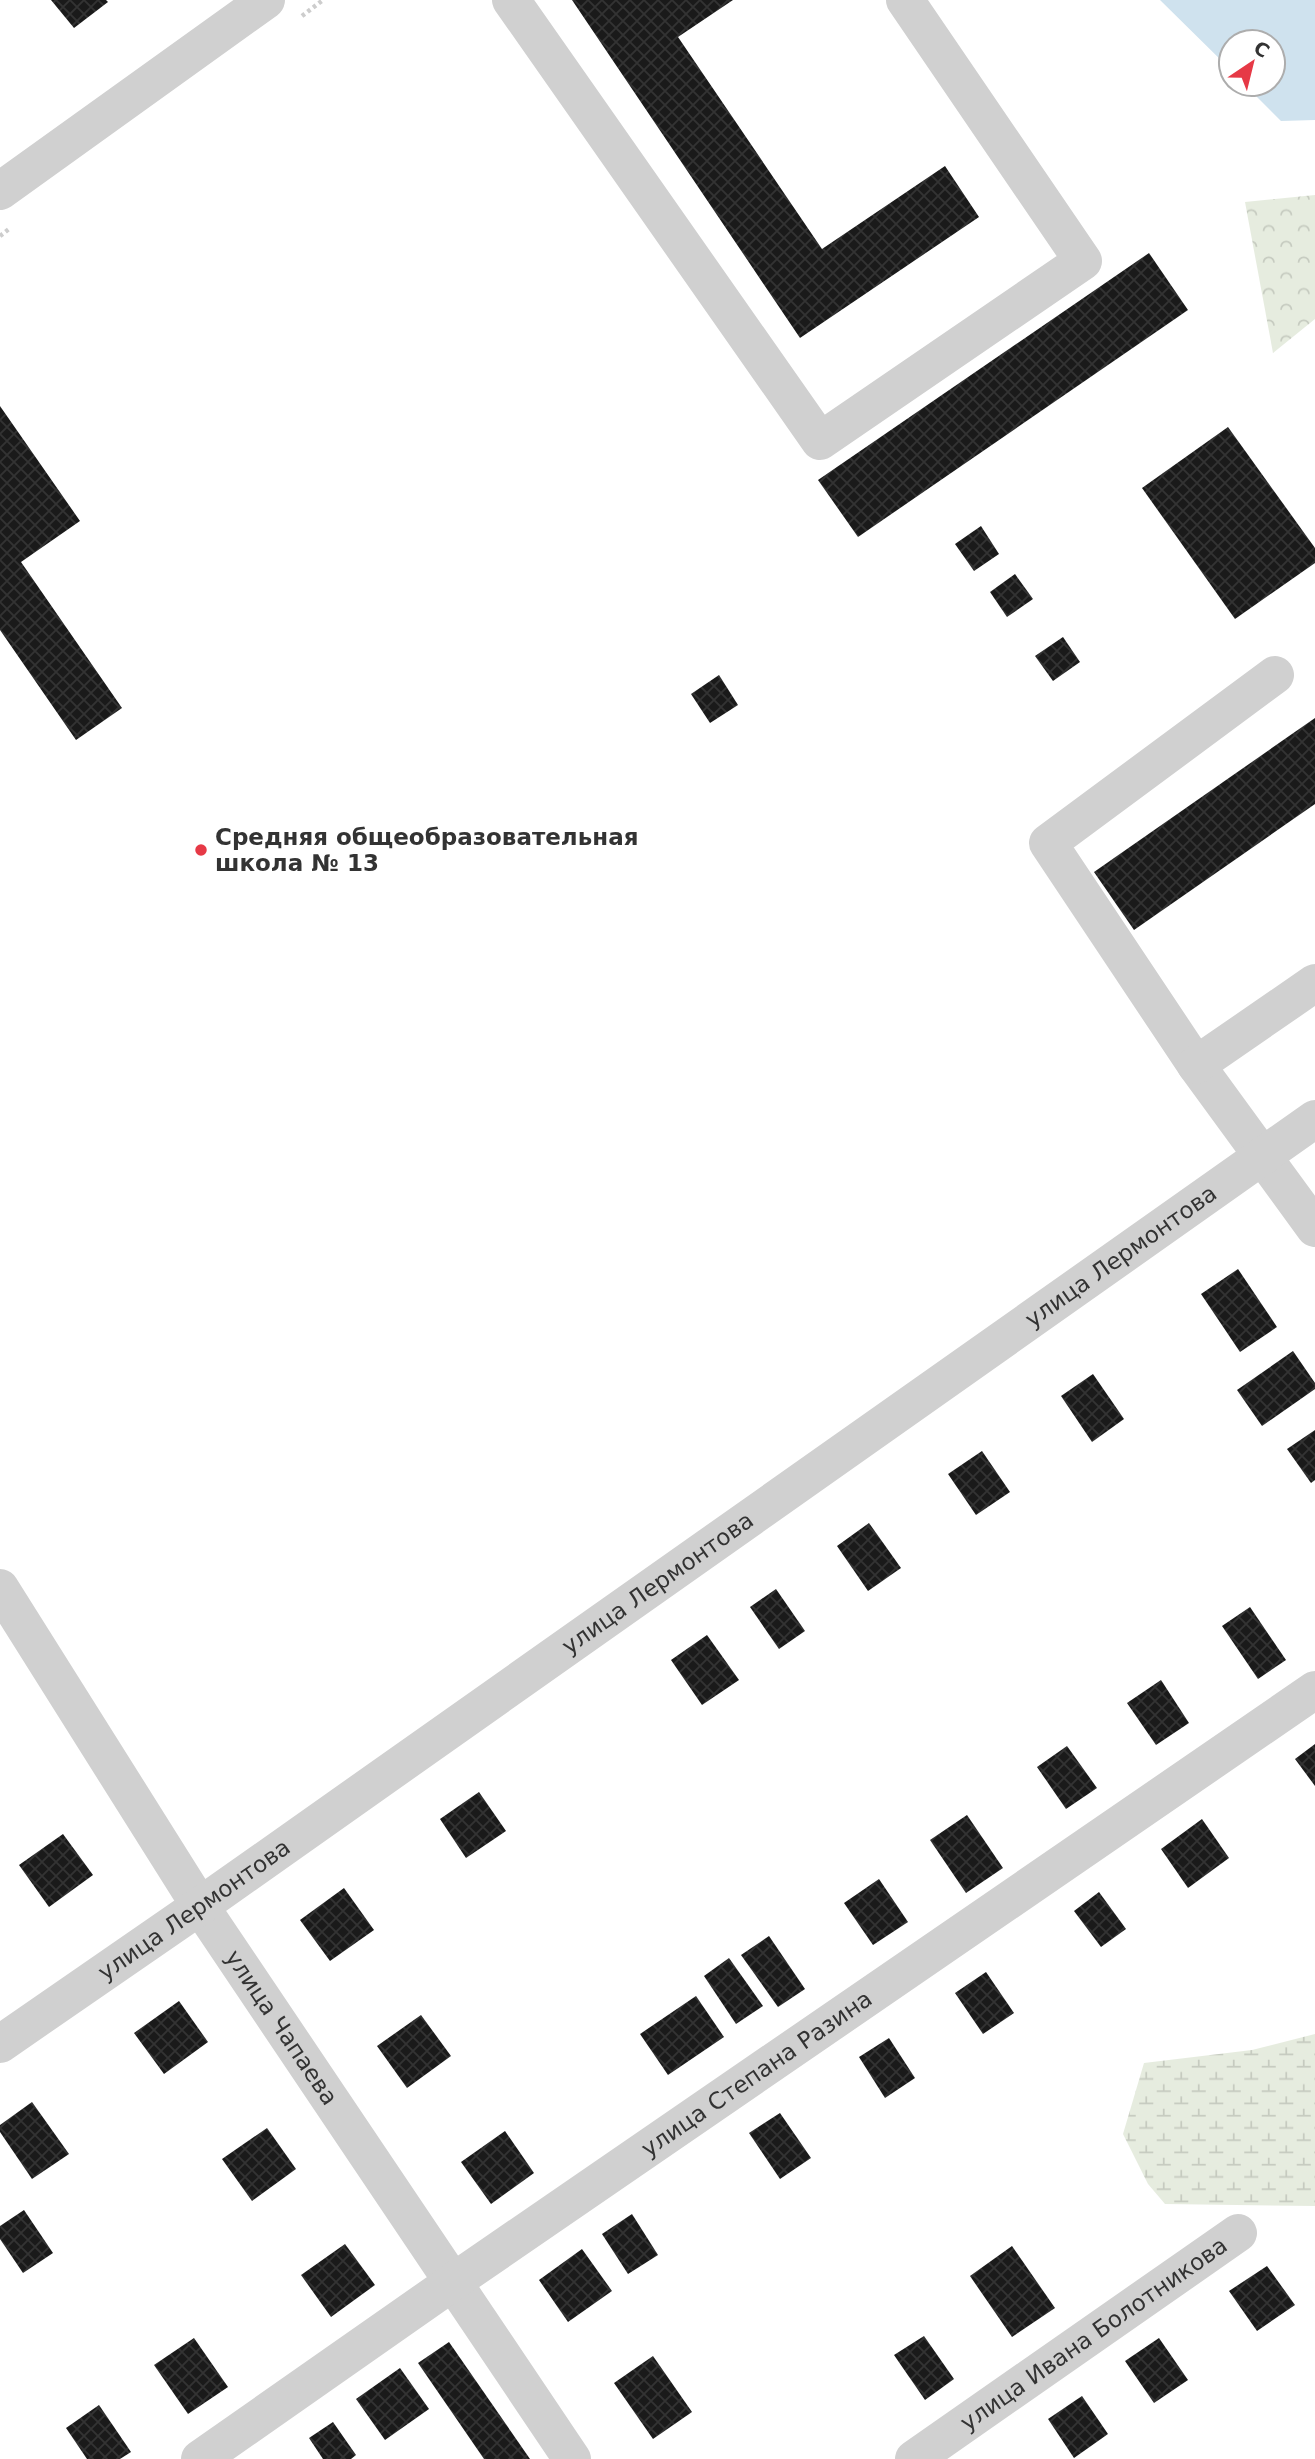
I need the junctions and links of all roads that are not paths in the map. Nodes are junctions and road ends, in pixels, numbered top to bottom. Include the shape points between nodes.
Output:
1 (266, 0) edge
2 (511, 0) edge
3 (905, 0) edge
4 (0, 191) edge
5 (1275, 674) dead end
6 (1315, 983) edge
7 (1196, 1065) junction
8 (1315, 1119) edge
9 (1262, 1156) junction
10 (1315, 1228) edge
11 (0, 1588) edge
12 (1315, 1690) edge
13 (200, 1906) junction
14 (0, 2044) edge
15 (1238, 2233) dead end
16 (453, 2282) junction
17 (200, 2459) edge
18 (572, 2459) edge
19 (914, 2459) edge

1 - 4 street
2 - 3 street via 820,441 1083,261
5 - 7 street via 1048,843
6 - 7 street
7 - 9 street
8 - 9 street, улица Лермонтова
9 - 10 street
9 - 13 street, улица Лермонтова
11 - 13 street, улица Чапаева
12 - 16 street, улица Степана Разина
13 - 14 street, улица Лермонтова
13 - 16 street, улица Чапаева
15 - 19 street, улица Ивана Болотникова
16 - 17 street, улица Степана Разина
16 - 18 street, улица Чапаева

